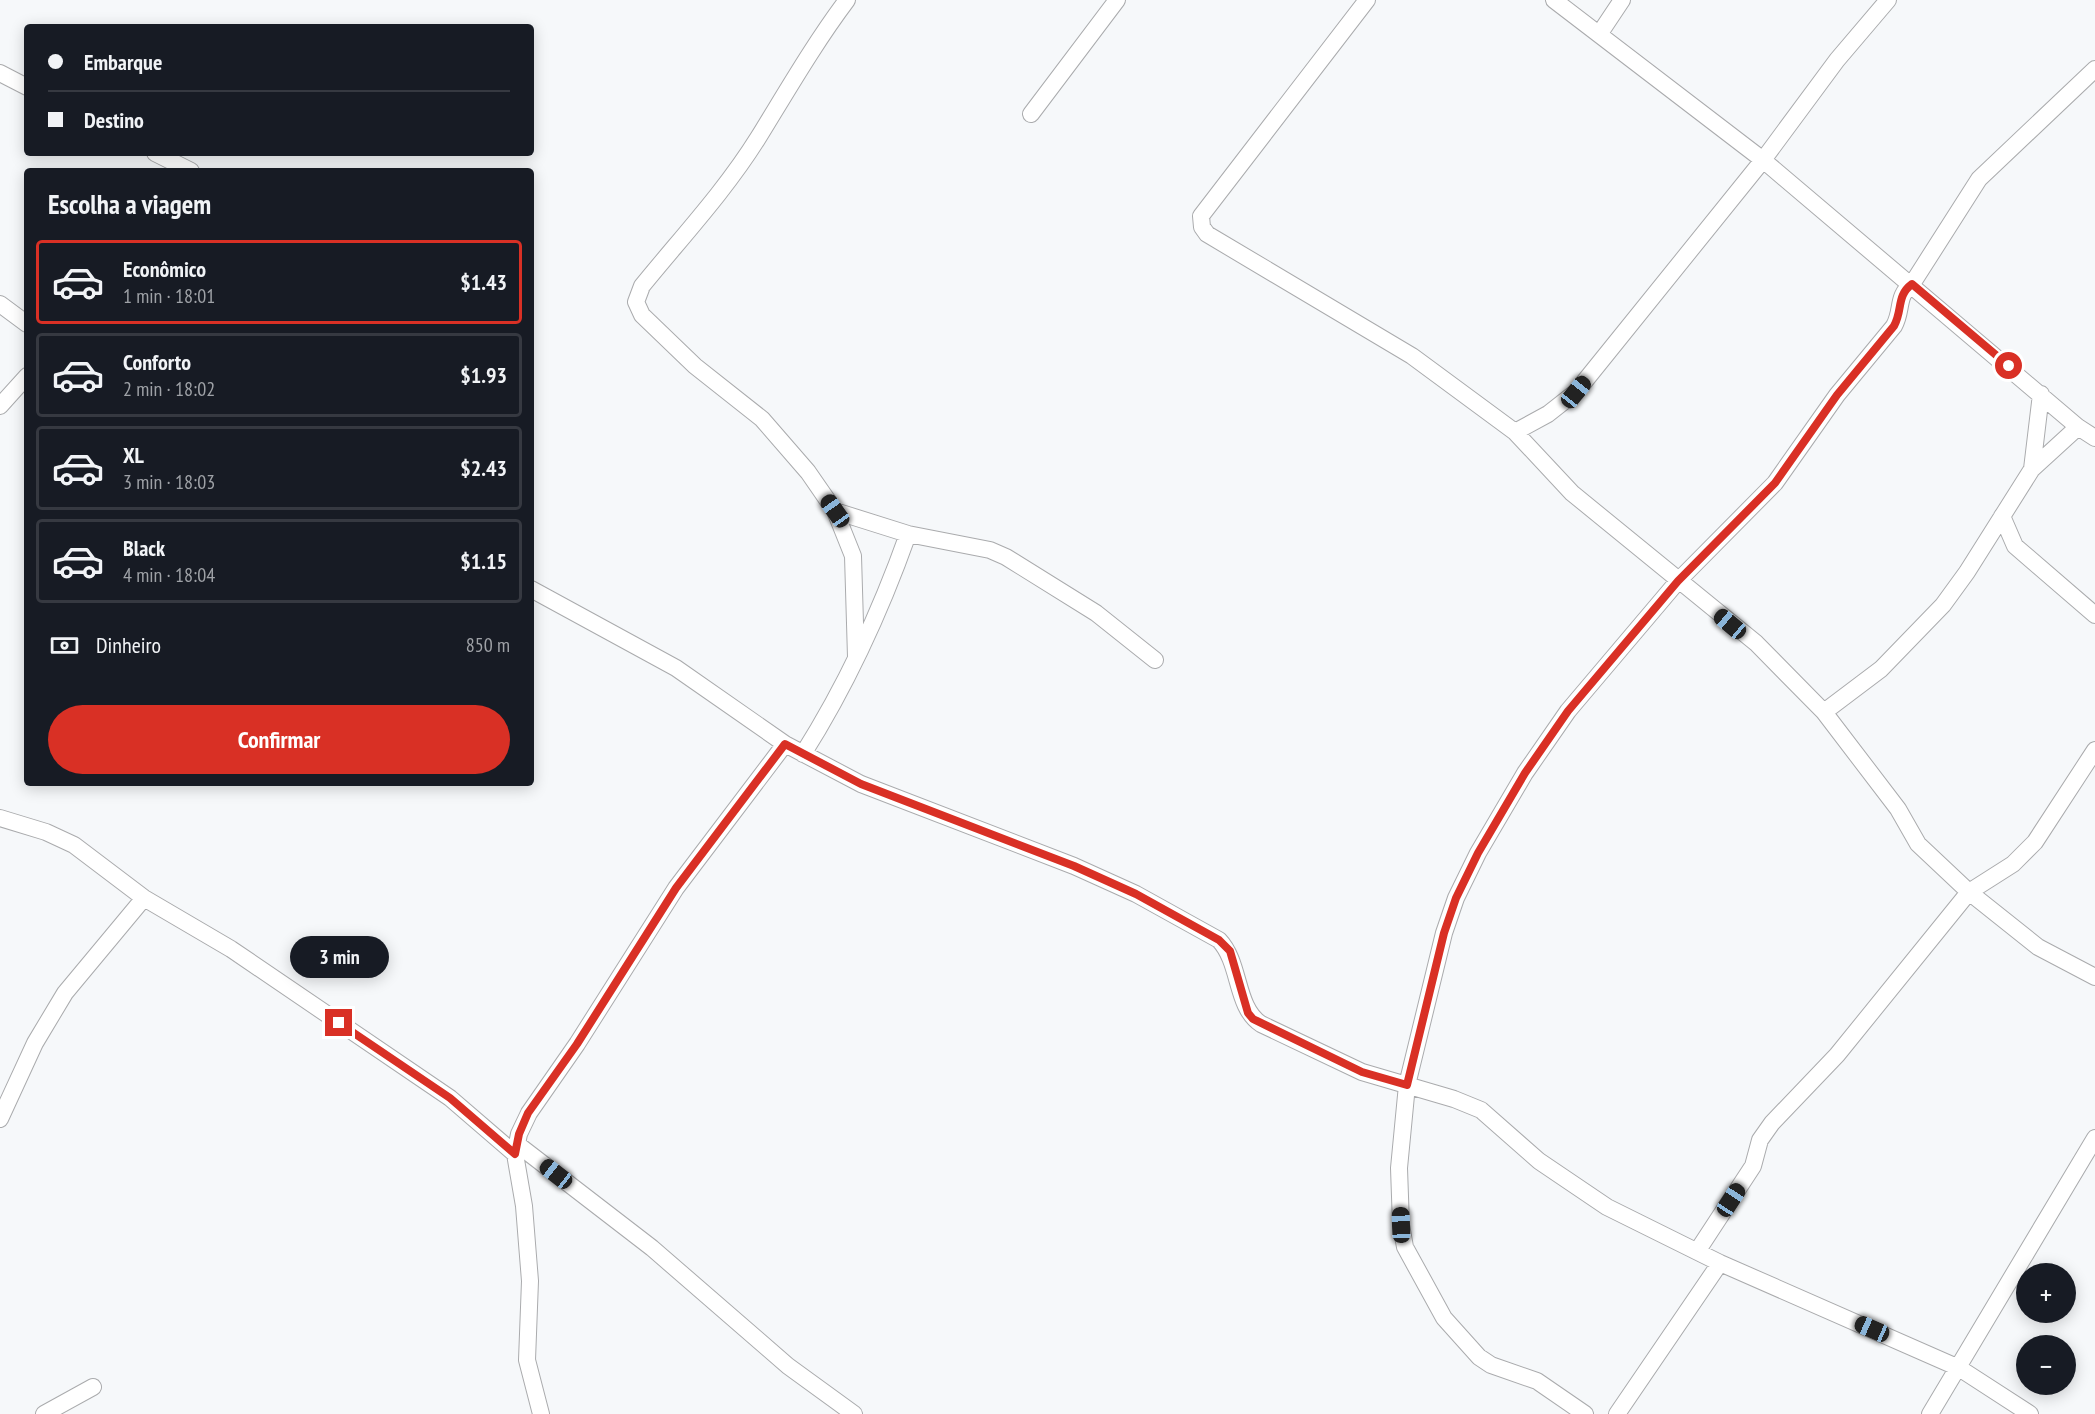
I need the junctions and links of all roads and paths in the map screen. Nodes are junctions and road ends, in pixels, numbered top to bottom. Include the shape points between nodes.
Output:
1 (848, 0) edge
2 (1117, 0) edge
3 (1367, 0) edge
4 (1554, 0) edge
5 (1622, 0) edge
6 (1888, 0) edge
7 (1600, 33) junction
8 (2095, 69) edge
9 (0, 73) edge
10 (24, 85) edge
11 (1030, 114) dead end
12 (161, 156) edge
13 (1763, 160) junction
14 (185, 168) edge
15 (1912, 284) junction
16 (0, 304) edge
17 (24, 322) edge
18 (24, 379) edge
19 (2041, 394) junction
20 (0, 406) edge
21 (2078, 427) junction
22 (1515, 432) junction
23 (2095, 438) edge
24 (2032, 469) junction
25 (835, 511) junction
26 (2002, 516) junction
27 (908, 534) junction
28 (1678, 581) junction
29 (534, 591) edge
30 (2095, 615) edge
31 (856, 657) junction
32 (1155, 660) dead end
33 (1824, 712) junction
34 (785, 744) junction
35 (2095, 750) edge
36 (802, 754) junction
37 (0, 818) edge
38 (1969, 892) junction
39 (144, 898) junction
40 (2095, 977) edge
41 (1407, 1085) junction
42 (0, 1119) edge
43 (2095, 1138) edge
44 (516, 1149) junction
45 (1698, 1250) junction
46 (1720, 1263) junction
47 (1959, 1368) junction
48 (93, 1387) dead end
49 (44, 1414) edge
50 (541, 1414) edge
51 (854, 1414) edge
52 (1585, 1414) edge
53 (1617, 1414) edge
54 (1930, 1414) edge
55 (2030, 1414) edge

1 - 25 street via 782,95 757,139 642,286 636,302 642,315 695,366 762,419 808,472
2 - 11 street
3 - 22 street via 1201,216 1202,227 1412,356
4 - 7 street
5 - 7 street
6 - 13 street via 1837,60
7 - 13 street
8 - 15 street via 1979,179
9 - 10 street
12 - 14 street
13 - 15 street
13 - 22 street via 1576,392 1548,414
15 - 19 street
15 - 28 street via 1900,298 1894,326 1837,395 1775,483
16 - 17 street
18 - 20 street
19 - 21 street
19 - 24 street
21 - 23 street
21 - 24 street
22 - 28 street via 1572,493
24 - 26 street
25 - 27 street
25 - 31 street via 853,556
26 - 30 street via 2015,546
26 - 33 street via 1943,605 1881,669
27 - 31 street
27 - 32 street via 990,550 1006,557 1096,613
28 - 33 street via 1756,643
28 - 41 street via 1568,711 1525,773 1478,853 1444,933
29 - 34 street via 676,668
31 - 36 street via 830,712
33 - 38 street via 1898,809 1918,844
34 - 36 street
34 - 44 street via 676,888 577,1044 528,1113
35 - 38 street via 2035,842 2013,864
36 - 41 street via 871,789 1074,866 1178,917 1219,940 1230,951 1253,1019 1362,1072
37 - 39 street via 74,845
38 - 40 street via 2038,947
38 - 45 street via 1837,1055 1772,1123 1760,1140 1753,1166
39 - 42 street via 65,993 35,1043
39 - 44 street via 231,949 450,1098
41 - 45 street via 1481,1110 1539,1161 1607,1208
41 - 52 street via 1399,1168 1401,1225 1408,1257 1444,1318 1479,1357 1537,1381
43 - 47 street
44 - 50 street via 530,1281 527,1360
44 - 51 street via 652,1248 788,1366
45 - 46 street
46 - 47 street
46 - 53 street
47 - 54 street
47 - 55 street
48 - 49 street

